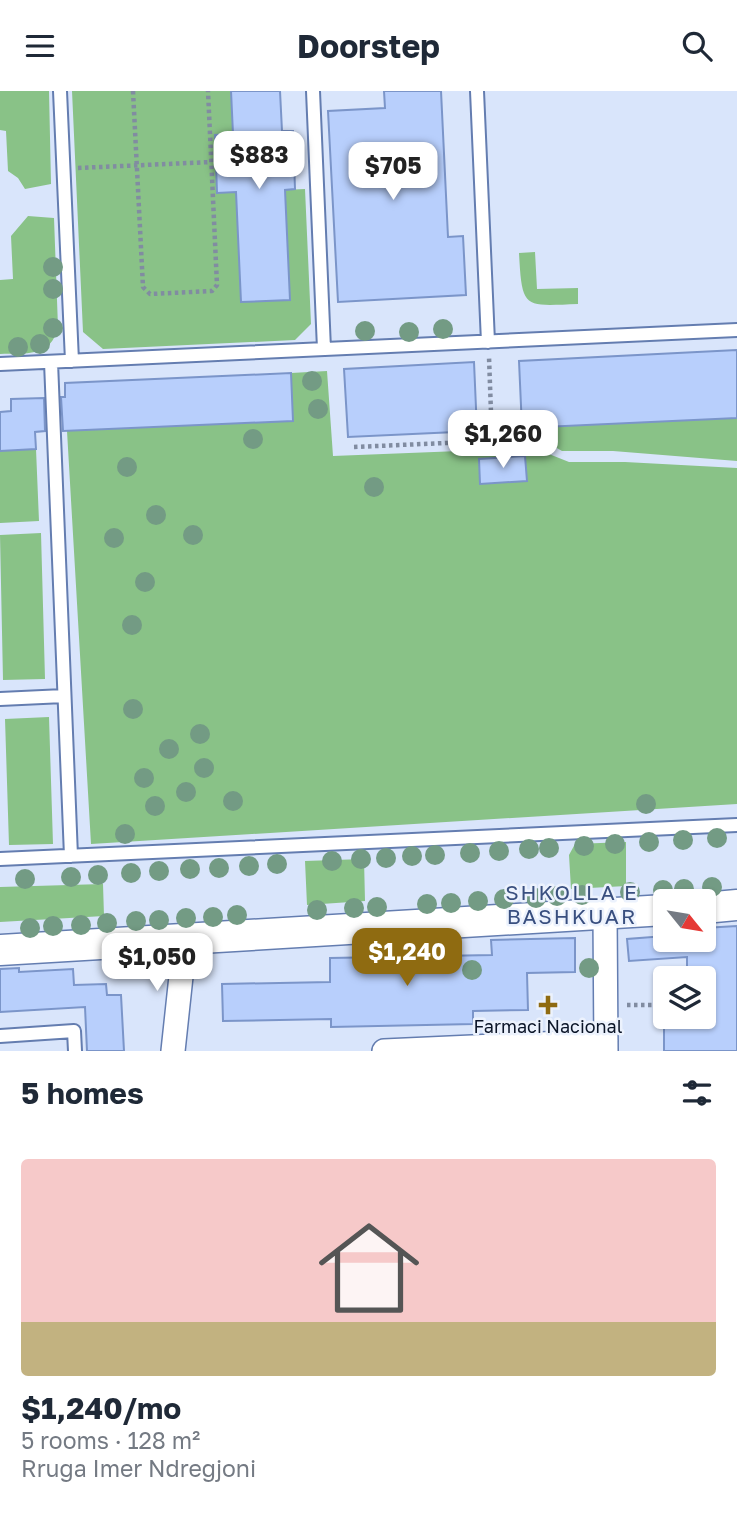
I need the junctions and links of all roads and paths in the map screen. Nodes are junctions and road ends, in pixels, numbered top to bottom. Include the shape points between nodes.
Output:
1 (60, 91) edge
2 (133, 91) edge
3 (208, 91) edge
4 (313, 91) edge
5 (477, 91) edge
6 (211, 162) junction
7 (137, 165) junction
8 (64, 169) junction
9 (737, 330) edge
10 (488, 342) junction
11 (324, 349) junction
12 (72, 361) junction
13 (51, 362) junction
14 (0, 364) edge
15 (354, 447) dead end
16 (64, 696) junction
17 (0, 699) edge
18 (737, 825) edge
19 (71, 856) junction
20 (0, 859) edge
21 (737, 905) edge
22 (716, 907) edge
23 (653, 911) edge
24 (606, 914) junction
25 (185, 939) junction
26 (0, 950) edge
27 (606, 1005) junction
28 (653, 1005) edge
29 (0, 1036) edge
30 (606, 1046) edge
31 (75, 1051) edge
32 (173, 1051) edge
33 (384, 1051) edge

1 - 8 lane
2 - 7 path
3 - 6 path
4 - 11 lane
5 - 10 lane
6 - 7 path
6 - 7 path via 217,285 212,291 175,293 150,294 143,287
7 - 8 path
8 - 12 lane
9 - 10 lane
10 - 11 lane
10 - 15 path via 492,441
11 - 12 lane
12 - 13 lane
13 - 14 lane
13 - 16 lane
16 - 17 lane
16 - 19 lane
18 - 19 lane
19 - 20 lane
21 - 22 street
23 - 24 street
24 - 25 street
24 - 27 street
25 - 26 street
25 - 32 street
27 - 28 path
27 - 30 street
29 - 31 lane via 74,1031
30 - 33 street

